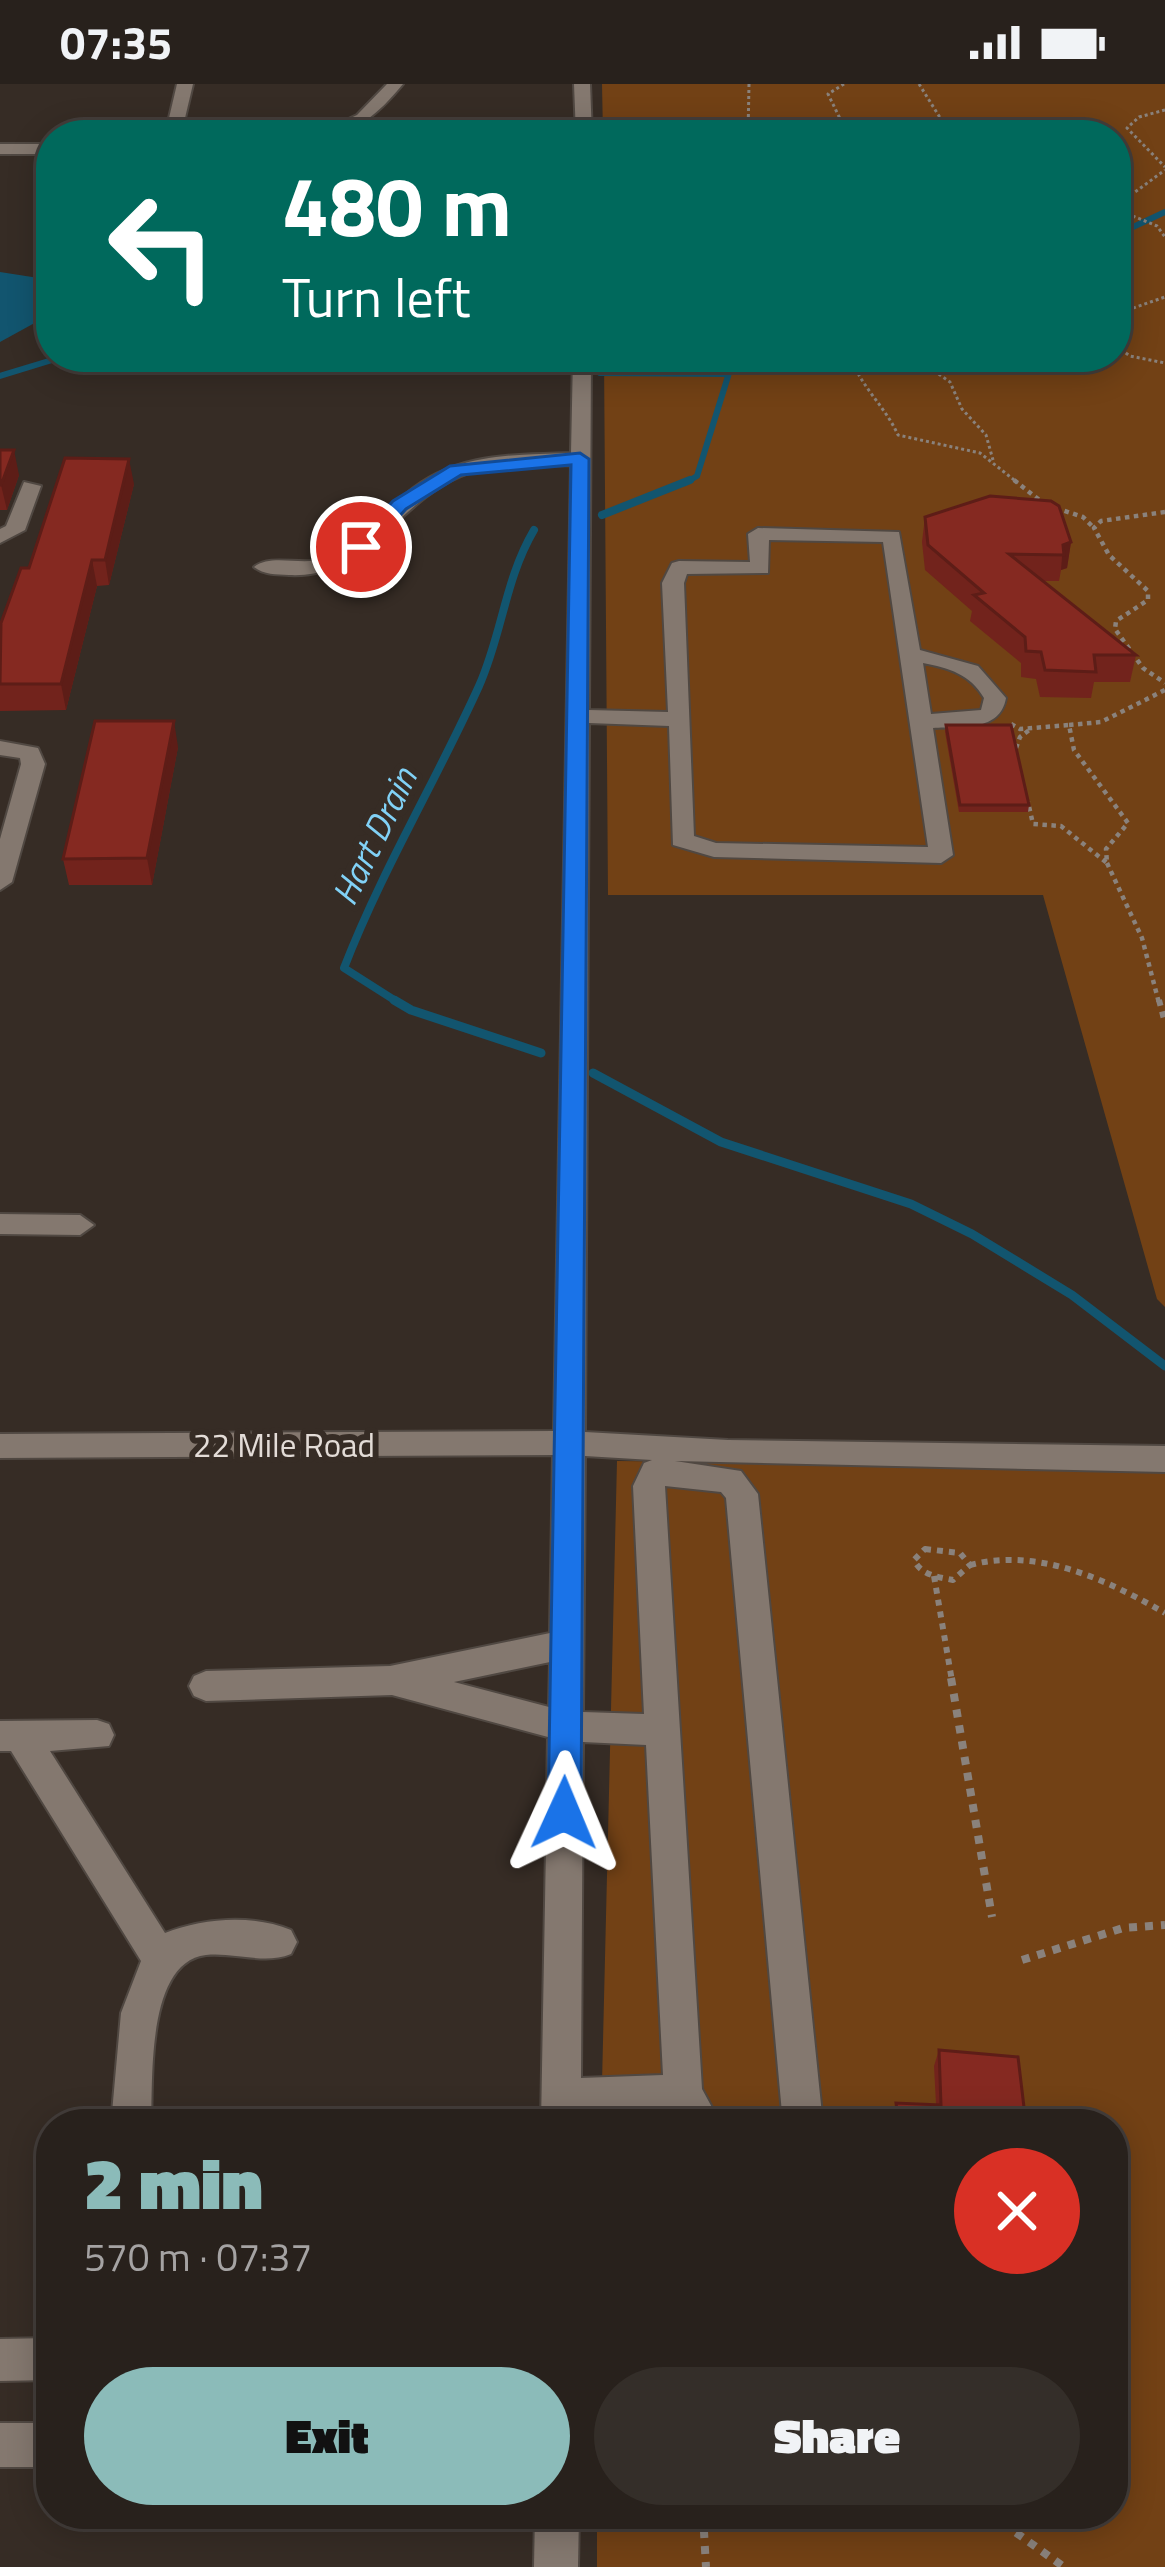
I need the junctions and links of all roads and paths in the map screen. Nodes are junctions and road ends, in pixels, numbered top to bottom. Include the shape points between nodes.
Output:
1 (185, 84) edge
2 (395, 84) edge
3 (582, 84) edge
4 (749, 84) edge
5 (844, 84) edge
6 (919, 84) edge
7 (1165, 110) edge
8 (177, 120) edge
9 (360, 120) edge
10 (583, 120) edge
11 (748, 120) edge
12 (841, 120) edge
13 (942, 120) edge
14 (1131, 124) edge
15 (1131, 132) edge
16 (0, 149) edge
17 (36, 149) edge
18 (1165, 169) edge
19 (1131, 196) edge
20 (1131, 215) edge
21 (1165, 237) edge
22 (1165, 297) edge
23 (1131, 309) edge
24 (1131, 356) edge
25 (1165, 363) edge
26 (582, 372) edge
27 (856, 372) edge
28 (936, 372) edge
29 (580, 459) junction
30 (994, 463) junction
31 (31, 486) dead end
32 (1165, 512) edge
33 (1094, 528) junction
34 (0, 538) edge
35 (265, 566) dead end
36 (910, 655) junction
37 (1165, 686) edge
38 (577, 716) junction
39 (680, 719) junction
40 (972, 721) junction
41 (921, 722) junction
42 (1070, 724) junction
43 (1032, 728) junction
44 (0, 748) edge
45 (1020, 767) edge
46 (1024, 786) edge
47 (1107, 863) junction
48 (0, 882) edge
49 (1165, 1023) edge
50 (0, 1224) edge
51 (80, 1225) dead end
52 (568, 1443) junction
53 (0, 1446) edge
54 (1165, 1459) edge
55 (970, 1565) junction
56 (934, 1576) junction
57 (1165, 1613) edge
58 (567, 1644) junction
59 (391, 1681) junction
60 (206, 1686) dead end
61 (565, 1726) junction
62 (663, 1730) junction
63 (97, 1735) dead end
64 (11, 1736) edge
65 (992, 1917) dead end
66 (1165, 1925) edge
67 (278, 1942) dead end
68 (159, 1958) junction
69 (1022, 1960) dead end
70 (131, 2109) edge
71 (561, 2109) edge
72 (692, 2109) edge
73 (801, 2109) edge
74 (36, 2359) edge
75 (0, 2360) edge
76 (0, 2445) edge
77 (36, 2445) edge
78 (556, 2529) edge
79 (704, 2529) edge
80 (1011, 2529) edge
81 (556, 2567) edge
82 (706, 2567) edge
83 (1064, 2567) edge

1 - 8 street
2 - 9 street
3 - 10 street
4 - 11 path
5 - 12 path via 828,94
6 - 13 path
7 - 14 path
15 - 18 path
16 - 17 street
18 - 19 path
20 - 21 path
22 - 23 path
24 - 25 path
26 - 29 street
27 - 30 path via 898,435 970,449
28 - 30 path via 986,435
29 - 35 street via 457,470 427,484 361,547 330,563
29 - 38 street
30 - 33 path via 1028,495
31 - 34 street via 15,530
32 - 33 path via 1101,520
33 - 37 path via 1107,553 1148,591 1115,628
36 - 39 street via 892,536 758,534 761,569 679,567 673,583
36 - 40 street via 982,675 995,706
36 - 41 street
37 - 42 path via 1108,720
38 - 39 street
38 - 52 street
39 - 41 street via 682,840 714,850 941,855
40 - 41 street
40 - 43 path
42 - 43 path
42 - 47 path via 1073,750 1127,817 1106,850
43 - 45 path via 1016,741
44 - 48 street via 30,754 33,764
46 - 47 path via 1033,824 1061,826
47 - 49 path via 1142,938
50 - 51 street
52 - 53 street, 22 Mile Road
52 - 54 street, 22 Mile Road
52 - 58 street
55 - 56 path via 953,1580
55 - 56 path via 960,1553 926,1549 914,1560
55 - 57 path via 992,1556 1060,1567
56 - 65 path
58 - 59 street
58 - 61 street
59 - 60 street
59 - 61 street
61 - 62 street
61 - 71 street
62 - 72 street
62 - 73 street via 649,1486 655,1472 670,1470 730,1480 742,1495
63 - 64 street
64 - 68 street
66 - 69 path via 1123,1928
67 - 68 street via 197,1937
68 - 70 street via 142,1999
74 - 75 street
76 - 77 street
78 - 81 street
79 - 82 path
80 - 83 path

